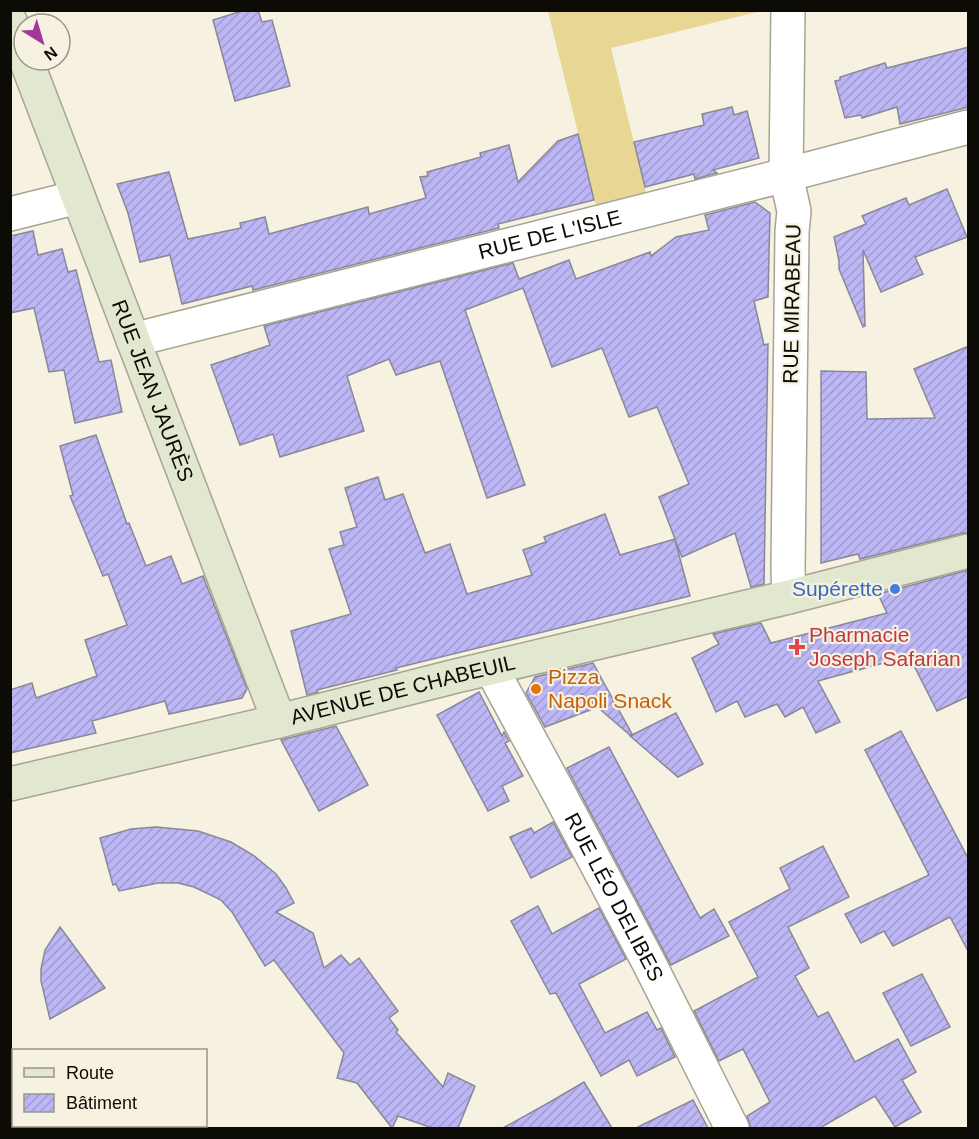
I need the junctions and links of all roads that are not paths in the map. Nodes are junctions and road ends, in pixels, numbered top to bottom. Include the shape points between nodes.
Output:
1 (788, 10) edge
2 (31, 72) edge
3 (969, 127) edge
4 (786, 175) junction
5 (78, 197) junction
6 (10, 214) edge
7 (133, 340) junction
8 (969, 551) edge
9 (789, 597) junction
10 (491, 668) junction
11 (279, 721) junction
12 (10, 784) edge
13 (732, 1128) edge

1 - 4 street, RUE MIRABEAU
2 - 5 main road, RUE JEAN JAURÈS
3 - 4 street, RUE DE L'ISLE
4 - 7 street, RUE DE L'ISLE
4 - 9 street, RUE MIRABEAU via 794,211
5 - 6 street
5 - 7 main road, RUE JEAN JAURÈS
7 - 11 main road, RUE JEAN JAURÈS
8 - 9 main road, AVENUE DE CHABEUIL
9 - 10 main road, AVENUE DE CHABEUIL
10 - 11 main road, AVENUE DE CHABEUIL
10 - 13 street, RUE LÉO DELIBES via 648,961
11 - 12 main road, AVENUE DE CHABEUIL

